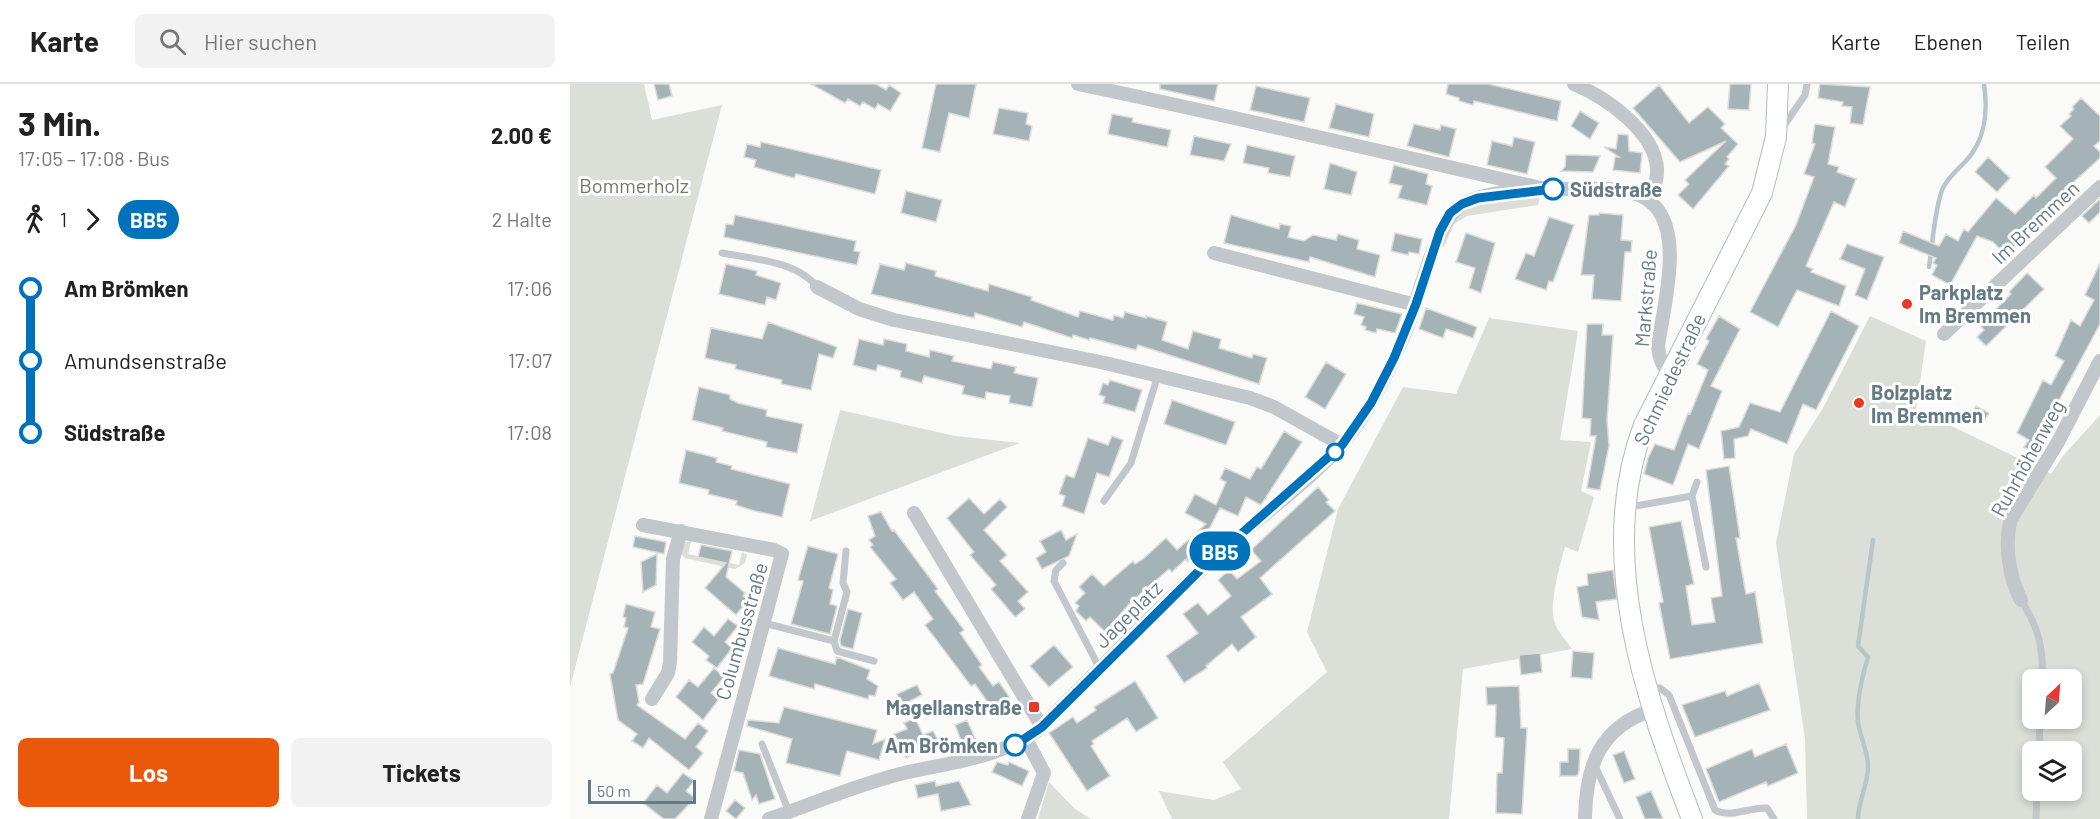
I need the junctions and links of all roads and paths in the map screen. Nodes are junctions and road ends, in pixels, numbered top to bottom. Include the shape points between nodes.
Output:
1 (1078, 84) edge
2 (1574, 84) edge
3 (1778, 84) edge
4 (1807, 84) edge
5 (1776, 136) junction
6 (2100, 187) edge
7 (1544, 188) junction
8 (1650, 201) junction
9 (722, 253) dead end
10 (1214, 253) dead end
11 (817, 288) joint
12 (1416, 304) junction
13 (1944, 334) dead end
14 (2100, 361) edge
15 (1670, 372) junction
16 (1158, 375) junction
17 (1342, 445) junction
18 (1697, 482) dead end
19 (1692, 496) junction
20 (1104, 501) dead end
21 (1624, 508) junction
22 (914, 513) dead end
23 (643, 525) dead end
24 (681, 531) junction
25 (846, 551) dead end
26 (1063, 563) dead end
27 (1706, 567) dead end
28 (2021, 600) joint
29 (764, 623) junction
30 (834, 641) junction
31 (874, 661) dead end
32 (1100, 669) junction
33 (2042, 669) edge
34 (1647, 686) junction
35 (652, 699) dead end
36 (1653, 711) junction
37 (1042, 727) junction
38 (1026, 739) junction
39 (762, 744) dead end
40 (1593, 761) junction
41 (2037, 801) edge
42 (789, 812) junction
43 (711, 819) edge
44 (769, 819) edge
45 (1028, 819) edge
46 (1586, 819) edge
47 (1620, 819) edge
48 (1692, 819) edge
49 (1774, 819) edge
50 (2036, 819) edge

1 - 7 street
2 - 8 street via 1615,107 1646,140 1658,168
3 - 5 main road, Schmiedestraße
4 - 5 lane via 1805,95
5 - 15 main road, Schmiedestraße via 1756,207
6 - 13 street, Im Bremmen
7 - 8 street via 1632,191
7 - 12 street, Jageplatz via 1478,198 1455,209 1440,231
8 - 15 street, Markstraße via 1666,224 1670,261 1658,346 1664,368
9 - 11 lane via 807,274
10 - 12 street
11 - 16 street via 859,309 894,320
12 - 17 street, Jageplatz via 1382,382
14 - 28 street, Ruhrhöhenweg via 2058,442 2011,519 2007,532 2009,556 2013,585
15 - 21 main road, Schmiedestraße via 1635,450
16 - 17 street via 1263,402
16 - 20 lane via 1131,463
17 - 32 street, Jageplatz via 1198,572
18 - 19 lane
19 - 21 lane
19 - 27 lane
21 - 34 main road, Schmiedestraße via 1631,616
22 - 37 street
23 - 24 street, Columbusstraße
24 - 29 street, Columbusstraße via 782,554
24 - 35 street via 674,559 670,662 668,673
25 - 30 lane via 843,583 847,592
26 - 32 lane via 1054,580
28 - 33 lane, Ruhrhöhenweg via 2042,643
29 - 30 lane
29 - 43 street, Columbusstraße
30 - 31 lane via 837,651
32 - 37 street, Jageplatz
34 - 36 main road, Schmiedestraße
34 - 49 lane via 1670,695 1714,810 1733,818 1767,808
36 - 40 street via 1640,714 1622,727
36 - 48 main road, Schmiedestraße
37 - 38 street, Jageplatz
38 - 42 street, Jageplatz via 956,764 903,773
38 - 45 street via 1044,773
39 - 42 lane
40 - 46 street via 1586,787
40 - 47 lane
41 - 50 lane
42 - 44 street, Jageplatz

